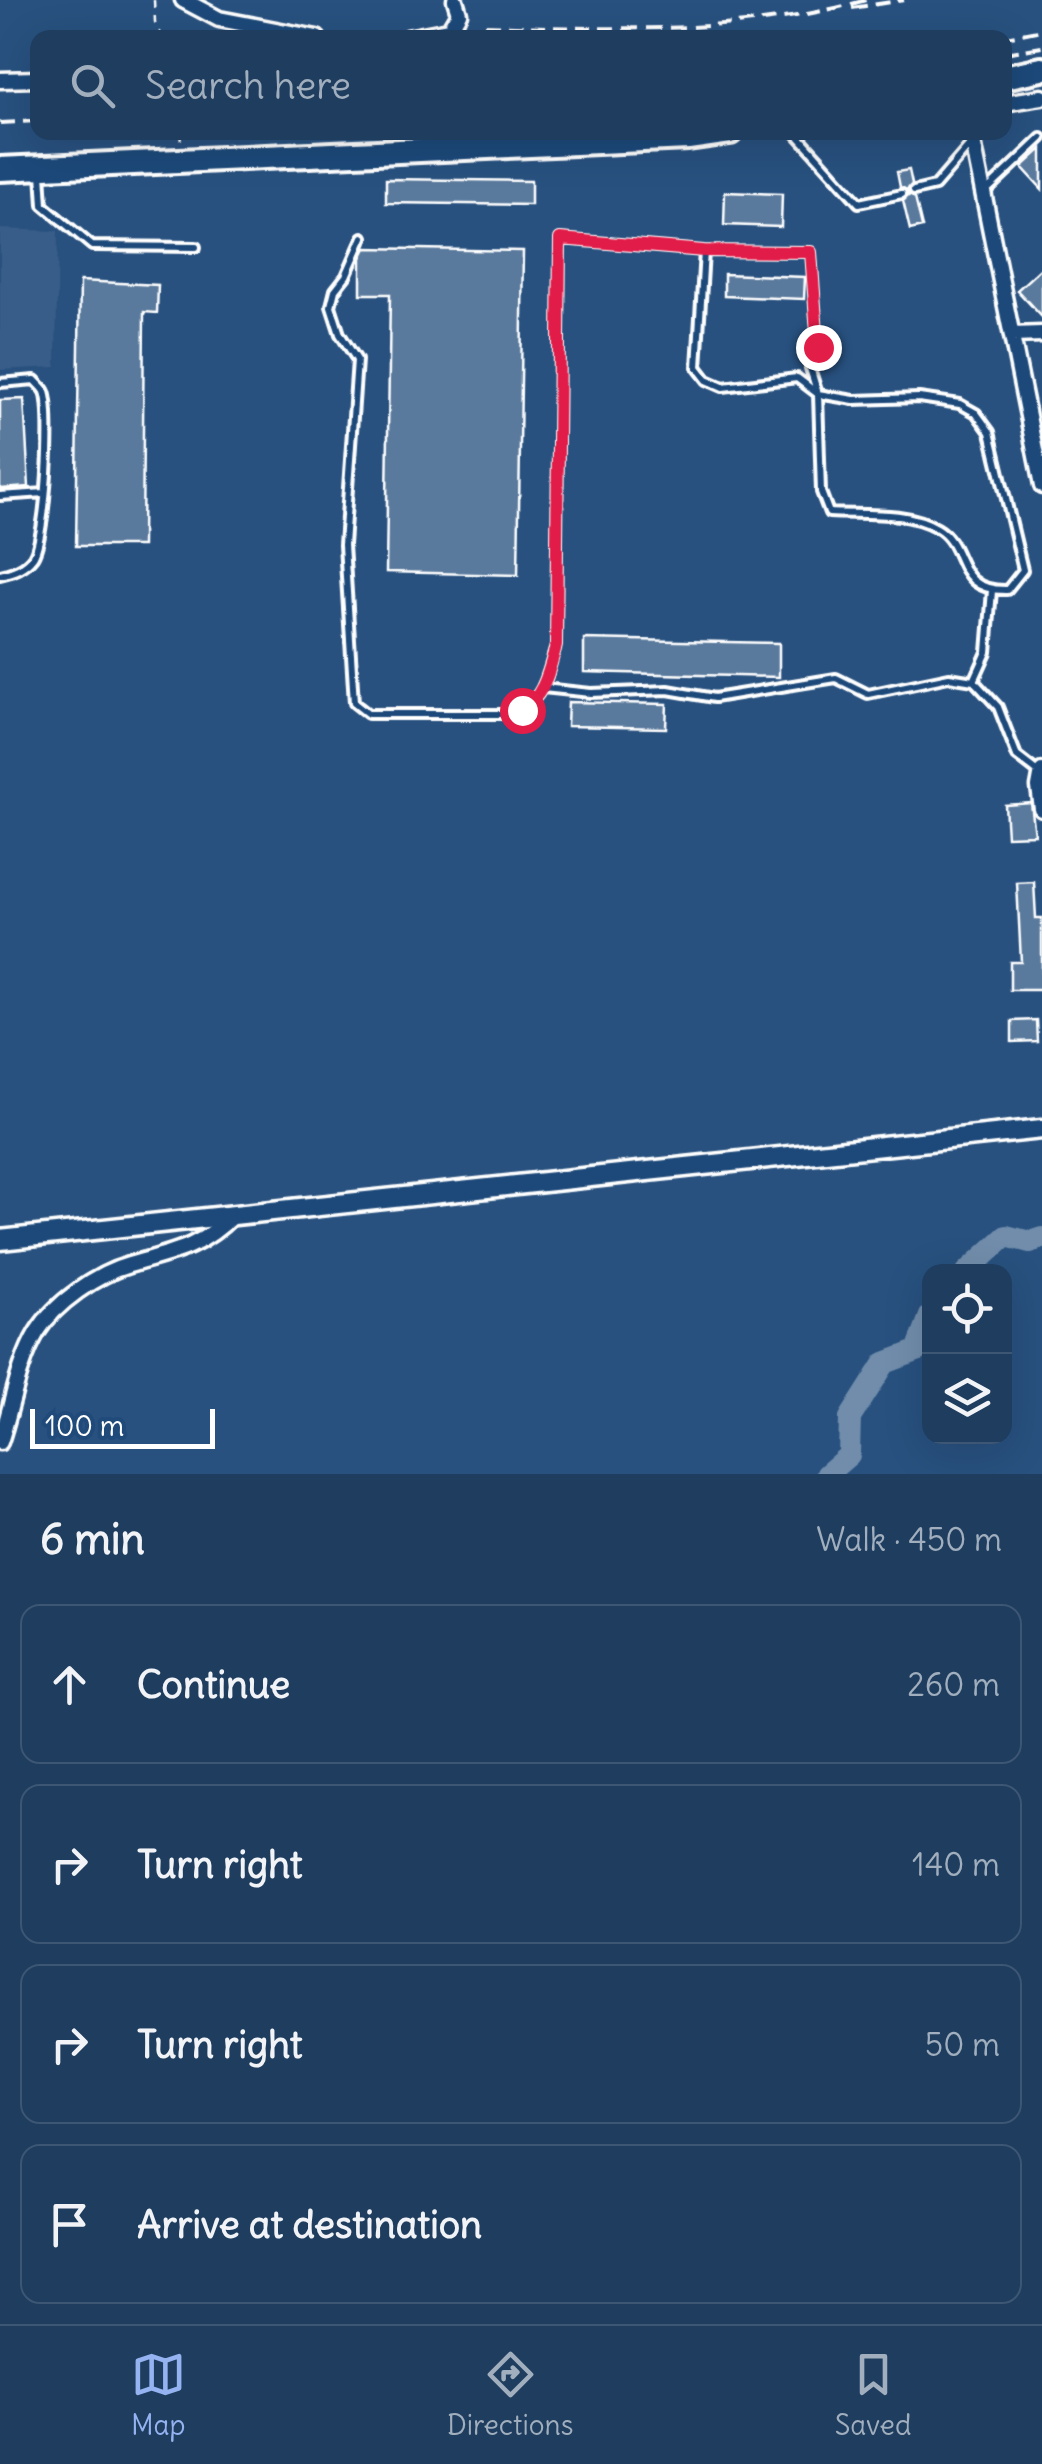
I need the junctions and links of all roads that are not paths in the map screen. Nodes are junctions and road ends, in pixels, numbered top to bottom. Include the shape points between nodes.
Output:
1 (184, 0) edge
2 (460, 4) edge
3 (276, 30) edge
4 (446, 30) edge
5 (1042, 69) edge
6 (1012, 75) edge
7 (30, 79) edge
8 (0, 80) edge
9 (1042, 97) edge
10 (1012, 102) edge
11 (1042, 138) edge
12 (647, 140) edge
13 (802, 140) edge
14 (970, 140) edge
15 (973, 140) edge
16 (41, 167) junction
17 (0, 168) edge
18 (914, 191) dead end
19 (902, 194) dead end
20 (983, 194) junction
21 (364, 236) dead end
22 (196, 247) dead end
23 (704, 251) junction
24 (1042, 334) edge
25 (1012, 335) junction
26 (0, 384) edge
27 (818, 394) junction
28 (1042, 486) edge
29 (46, 493) junction
30 (0, 496) edge
31 (0, 575) edge
32 (992, 590) junction
33 (974, 681) junction
34 (543, 688) junction
35 (1041, 772) edge
36 (1042, 809) edge
37 (1042, 1129) edge
38 (232, 1216) junction
39 (0, 1240) edge
40 (0, 1442) edge

1 - 3 street via 219,19
2 - 4 street
5 - 6 highway
7 - 8 street
9 - 10 street
11 - 20 lane
12 - 16 highway
13 - 19 lane via 859,203
14 - 18 lane via 935,186
15 - 20 street
16 - 17 highway
16 - 22 lane via 42,204 92,246
20 - 25 street
21 - 34 lane via 331,306 358,360 344,545 354,703 368,714 506,714 535,701
23 - 27 lane via 697,368 723,386 797,378
23 - 27 lane via 811,252 818,347 810,368
23 - 34 lane via 560,239 556,646
24 - 25 street
25 - 28 street
26 - 29 lane via 35,380 45,392
27 - 32 lane via 821,492 829,513 908,517 935,526 950,538 963,572
27 - 32 lane via 919,398 976,413 990,432 1023,570 1006,590
29 - 30 lane
29 - 31 lane via 32,560
32 - 33 lane via 987,652
33 - 34 lane via 949,678 868,694 836,678 714,698 668,690
33 - 35 lane via 998,707 1017,756
35 - 36 street
37 - 38 street
38 - 39 street
38 - 40 street via 186,1250 106,1275 51,1316 29,1350

